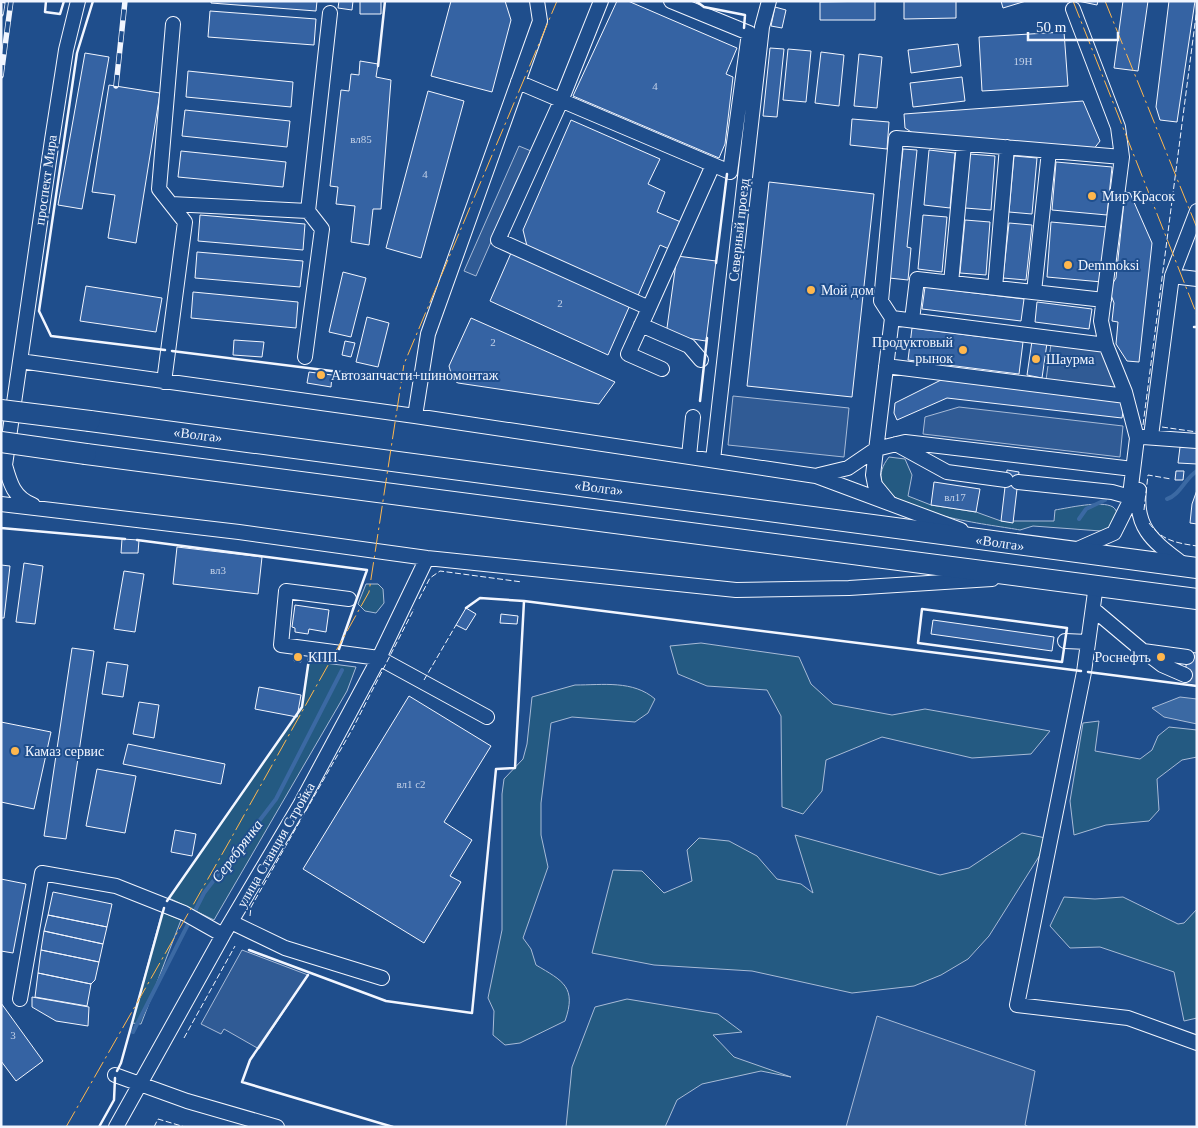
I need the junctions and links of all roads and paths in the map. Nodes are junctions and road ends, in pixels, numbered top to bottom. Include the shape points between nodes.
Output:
1 (78, 1) edge
2 (537, 1) edge
3 (602, 1) edge
4 (671, 1) edge
5 (769, 1) edge
6 (1073, 9) dead end
7 (330, 13) dead end
8 (173, 24) dead end
9 (518, 82) junction
10 (561, 101) junction
11 (964, 144) junction
12 (1007, 147) junction
13 (1049, 151) junction
14 (1122, 157) junction
15 (713, 165) junction
16 (171, 204) junction
17 (1197, 211) edge
18 (308, 212) junction
19 (1172, 276) junction
20 (1197, 280) edge
21 (951, 283) junction
22 (995, 288) junction
23 (1034, 292) junction
24 (1104, 300) junction
25 (649, 308) junction
26 (892, 318) junction
27 (912, 320) junction
28 (641, 325) junction
29 (1106, 345) junction
30 (305, 357) dead end
31 (20, 360) junction
32 (702, 360) dead end
33 (886, 366) junction
34 (662, 369) dead end
35 (164, 382) junction
36 (1126, 396) junction
37 (1, 410) edge
38 (415, 416) junction
39 (693, 417) dead end
40 (1144, 437) junction
41 (1197, 441) edge
42 (1, 442) edge
43 (896, 444) junction
44 (876, 450) junction
45 (688, 456) junction
46 (714, 460) junction
47 (1133, 469) junction
48 (816, 476) junction
49 (1130, 497) junction
50 (1, 504) edge
51 (894, 506) junction
52 (46, 509) junction
53 (993, 542) junction
54 (1070, 552) junction
55 (427, 558) junction
56 (1191, 568) edge
57 (1030, 576) junction
58 (1096, 585) junction
59 (349, 599) dead end
60 (1197, 599) edge
61 (1092, 609) junction
62 (1065, 641) dead end
63 (1088, 642) junction
64 (1138, 646) junction
65 (1192, 654) edge
66 (379, 658) junction
67 (1185, 675) tunnel mouth
68 (487, 717) dead end
69 (231, 922) junction
70 (223, 935) junction
71 (382, 978) dead end
72 (20, 999) dead end
73 (1197, 1043) edge
74 (115, 1075) dead end
75 (140, 1084) junction
76 (260, 1124) edge
77 (116, 1127) edge
78 (277, 1127) edge

1 - 31 street, проспект Мира via 66,50
2 - 9 street via 540,21
3 - 10 street
4 - 15 street via 749,33 730,172
5 - 46 street, Северный проезд via 762,27
6 - 14 street via 1118,127
7 - 18 street
8 - 16 street via 159,189
9 - 10 street
9 - 38 street via 428,334
10 - 15 street
10 - 25 street via 498,240
11 - 12 street
11 - 21 street
11 - 26 street via 896,138 882,301
12 - 13 street
12 - 22 street
13 - 14 street
13 - 23 street
14 - 24 street
15 - 25 street
16 - 18 street
16 - 35 street via 185,222
17 - 19 street
18 - 30 street via 322,229
19 - 20 street
19 - 40 street
21 - 22 street
21 - 27 street via 917,279
22 - 23 street
23 - 24 street
24 - 29 street via 1102,321
25 - 28 street
26 - 27 street
26 - 33 street
27 - 29 street
28 - 32 street via 689,346
28 - 34 street via 628,354
29 - 36 street
31 - 35 street
31 - 52 street, проспект Мира via 6,465 14,492 22,500
33 - 36 street
33 - 44 street
35 - 38 street
36 - 40 street
37 - 53 highway, «Волга», bridge
38 - 45 street
39 - 45 street
40 - 41 street
40 - 47 street
40 - 56 street via 1137,504 1139,516 1154,542
42 - 57 highway, «Волга», bridge
43 - 44 street
43 - 47 street via 905,442
43 - 49 street via 947,472 1112,492
44 - 48 street via 848,468
44 - 51 street via 875,484 882,496
45 - 46 street
46 - 48 street
47 - 49 street
48 - 51 street
49 - 54 street via 1114,533
50 - 52 street
51 - 53 street
52 - 55 street
53 - 54 highway, «Волга»
54 - 56 highway, «Волга»
55 - 57 street via 736,590 849,588
55 - 66 street, улица Станция Стройка
57 - 58 highway, «Волга»
58 - 60 highway, «Волга»
58 - 61 street
59 - 66 street via 286,591 281,645
61 - 63 street
61 - 64 street
62 - 63 street
63 - 73 street via 1017,1005 1128,1018
64 - 65 street
64 - 67 street via 1162,665
66 - 68 street
66 - 69 street, улица Станция Стройка via 300,805
69 - 70 street, улица Станция Стройка
69 - 71 street via 285,948
70 - 72 street via 190,916 116,886 42,873
70 - 75 street, улица Станция Стройка
74 - 75 street
75 - 76 street
75 - 77 street, улица Станция Стройка
76 - 78 street

